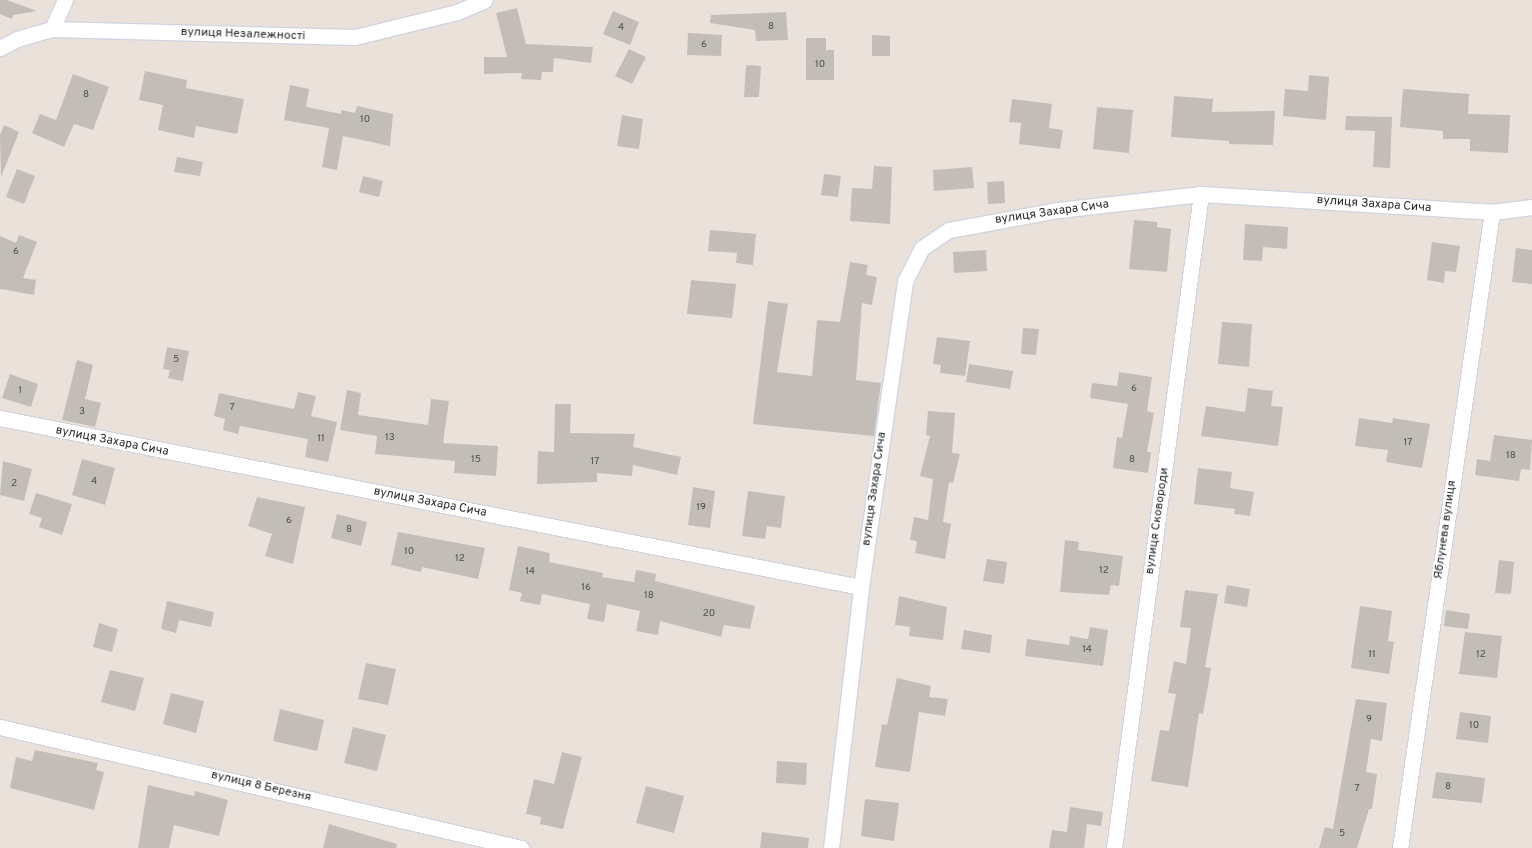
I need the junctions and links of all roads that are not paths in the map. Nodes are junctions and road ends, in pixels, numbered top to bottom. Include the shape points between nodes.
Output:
1 (65, 0) edge
2 (485, 0) edge
3 (52, 29) junction
4 (0, 48) edge
5 (1201, 194) junction
6 (1532, 207) edge
7 (1492, 212) junction
8 (0, 418) edge
9 (861, 587) junction
10 (0, 727) edge
11 (521, 848) edge
12 (831, 848) edge
13 (1114, 848) edge
14 (1400, 848) edge

1 - 3 street
2 - 3 street, вулиця Незалежності via 446,16 355,36
3 - 4 street, вулиця Незалежності via 22,37
5 - 7 street, вулиця Захара Сича
5 - 9 street, вулиця Захара Сича via 1058,210 950,230 922,248 905,281
5 - 13 street, вулиця Сковороди
6 - 7 street, вулиця Захара Сича
7 - 14 street, Яблунева вулиця
8 - 9 street, вулиця Захара Сича
9 - 12 street, вулиця Захара Сича
10 - 11 street, вулиця 8 Березня

